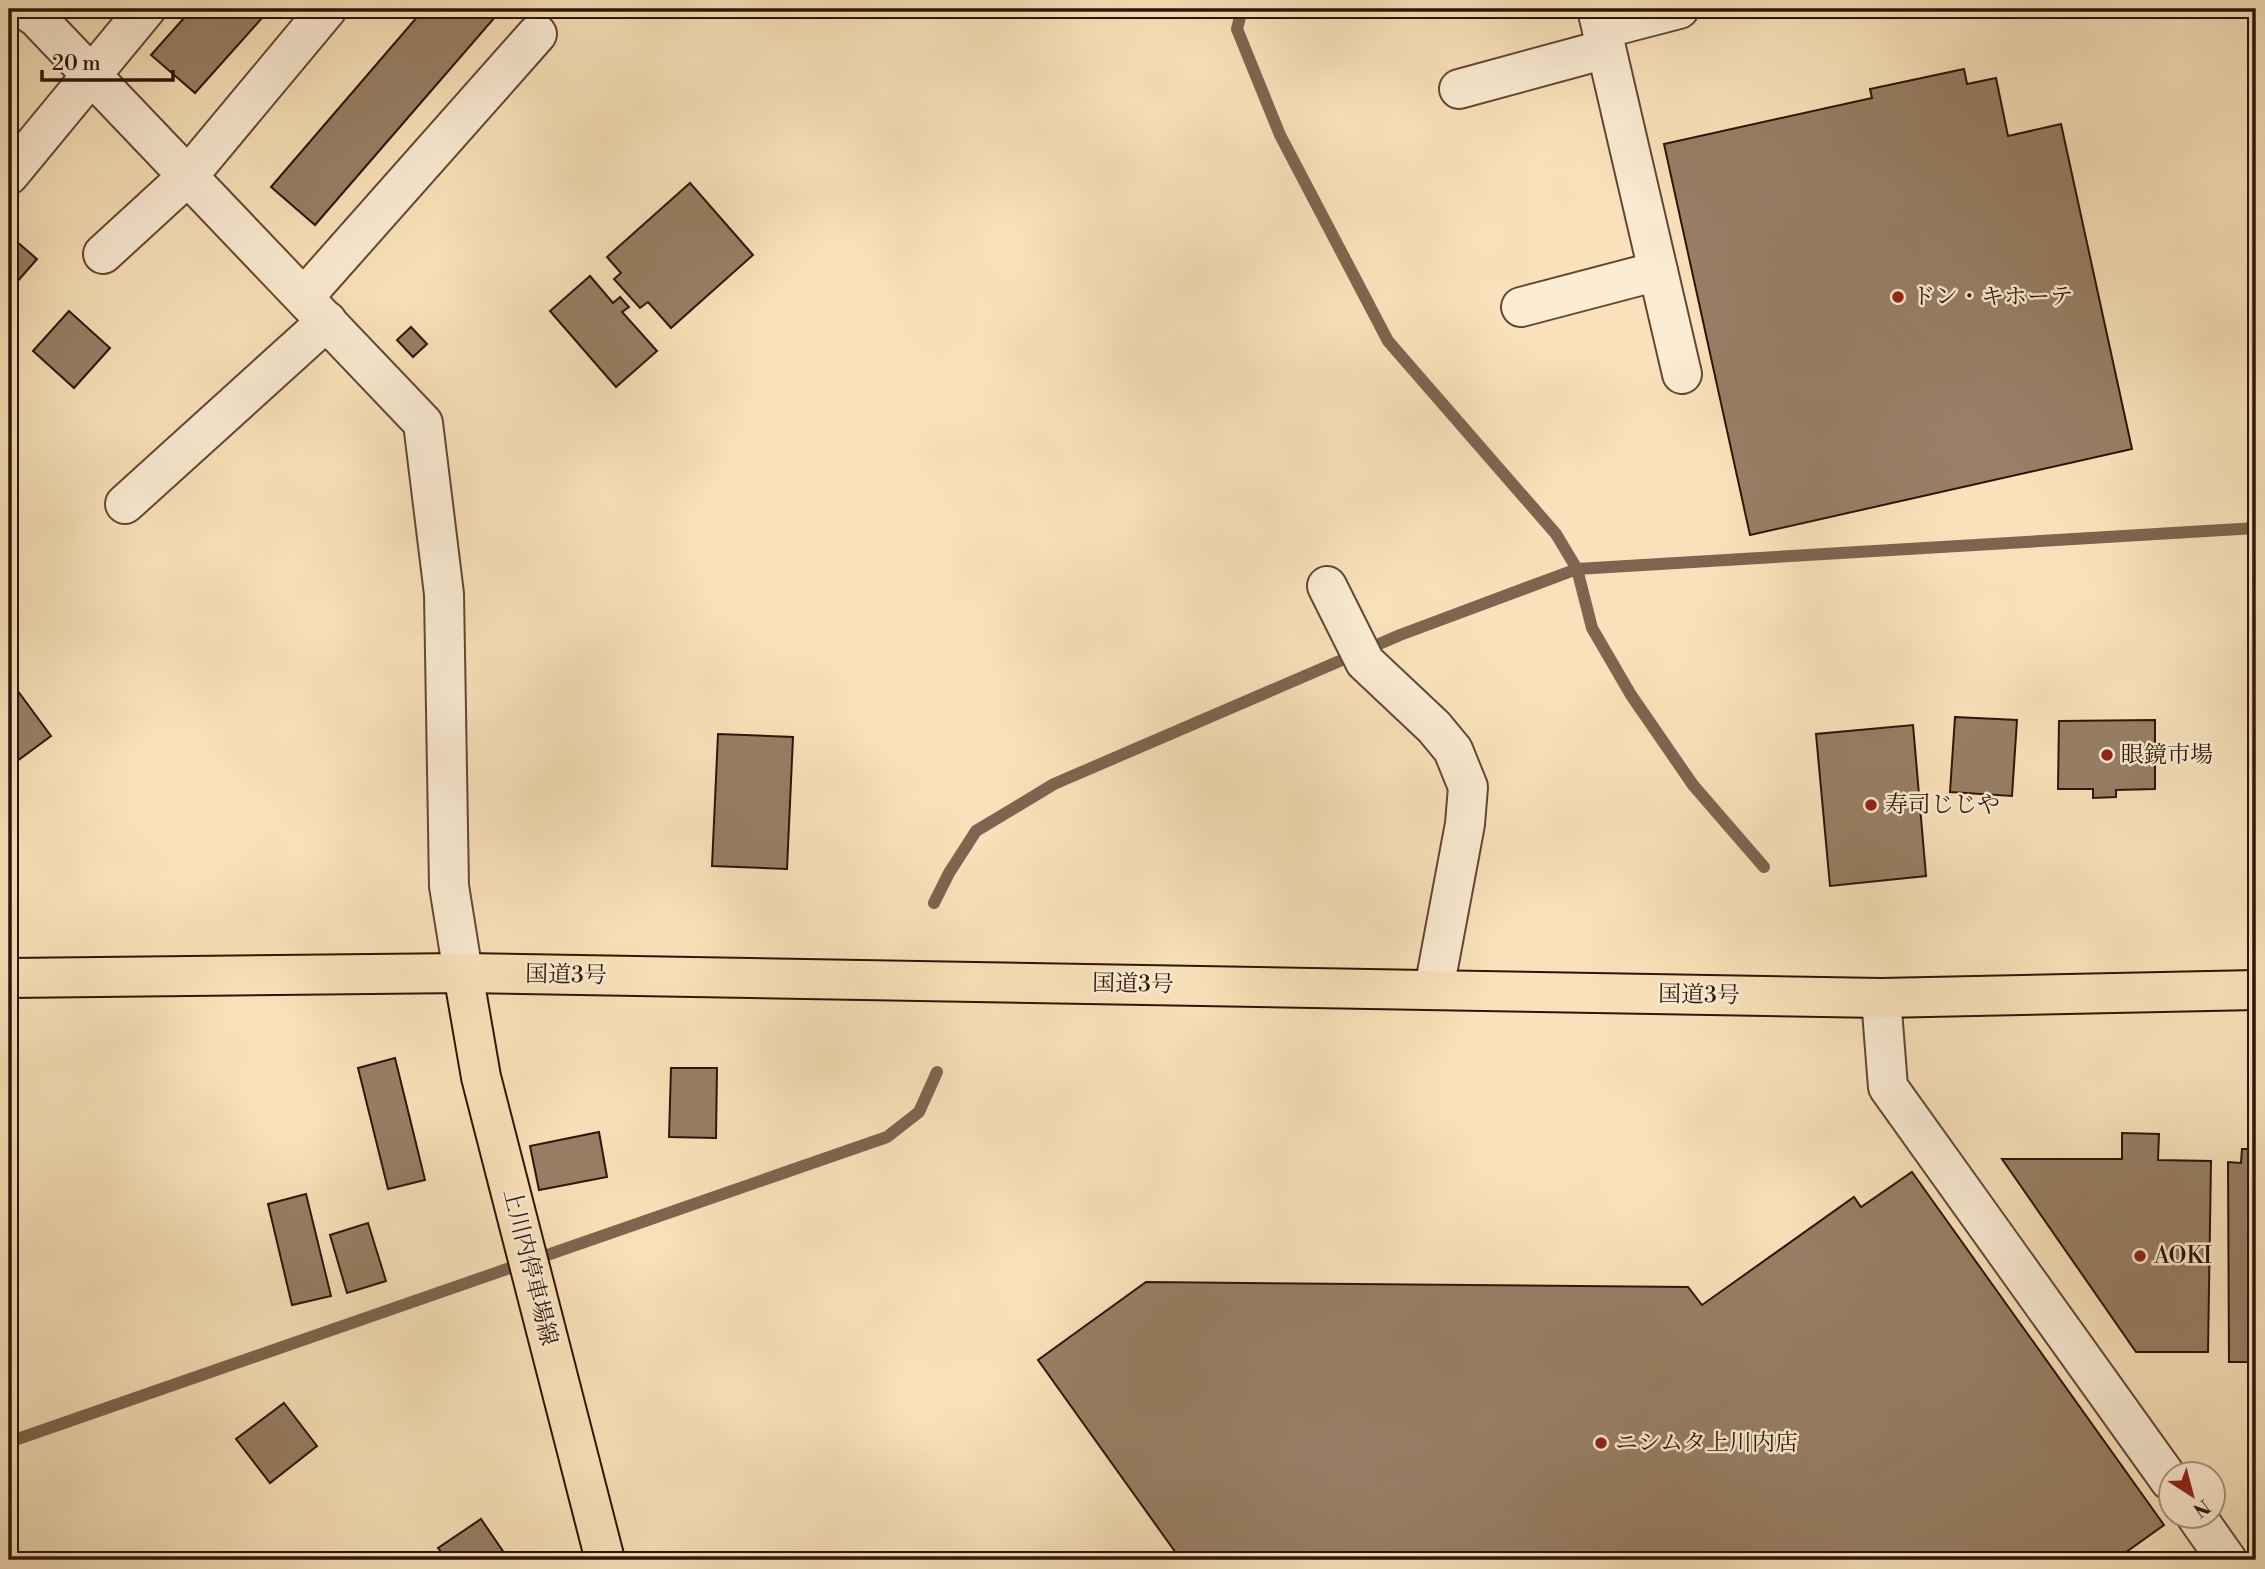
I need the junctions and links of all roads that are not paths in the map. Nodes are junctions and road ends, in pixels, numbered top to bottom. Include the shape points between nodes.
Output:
1 (24, 9) edge
2 (146, 9) edge
3 (327, 9) edge
4 (1679, 9) edge
5 (1601, 29) edge
6 (537, 34) dead end
7 (90, 74) junction
8 (1459, 89) dead end
9 (9, 174) edge
10 (188, 176) junction
11 (103, 254) dead end
12 (1658, 271) junction
13 (1521, 307) dead end
14 (315, 309) junction
15 (1682, 374) dead end
16 (125, 505) dead end
17 (1327, 586) dead end
18 (463, 973) junction
19 (9, 978) edge
20 (1434, 989) junction
21 (2256, 990) edge
22 (1881, 998) junction
23 (2156, 1460) edge
24 (2205, 1530) edge
25 (605, 1560) edge
26 (2227, 1560) edge

1 - 7 street
2 - 7 street
3 - 10 street
4 - 5 street
5 - 8 street
5 - 12 street
6 - 14 street
7 - 9 street
7 - 10 street
10 - 11 street
10 - 14 street
12 - 13 street
12 - 15 street
14 - 16 street
14 - 18 street via 422,423 444,594 449,886
17 - 20 street via 1360,652 1453,750 1468,787
18 - 19 main road, 国道3号
18 - 20 main road, 国道3号
18 - 25 main road, 上川内停車場線 via 481,1077
20 - 22 main road, 国道3号
21 - 22 main road, 国道3号
22 - 23 street via 1888,1087
24 - 26 street

